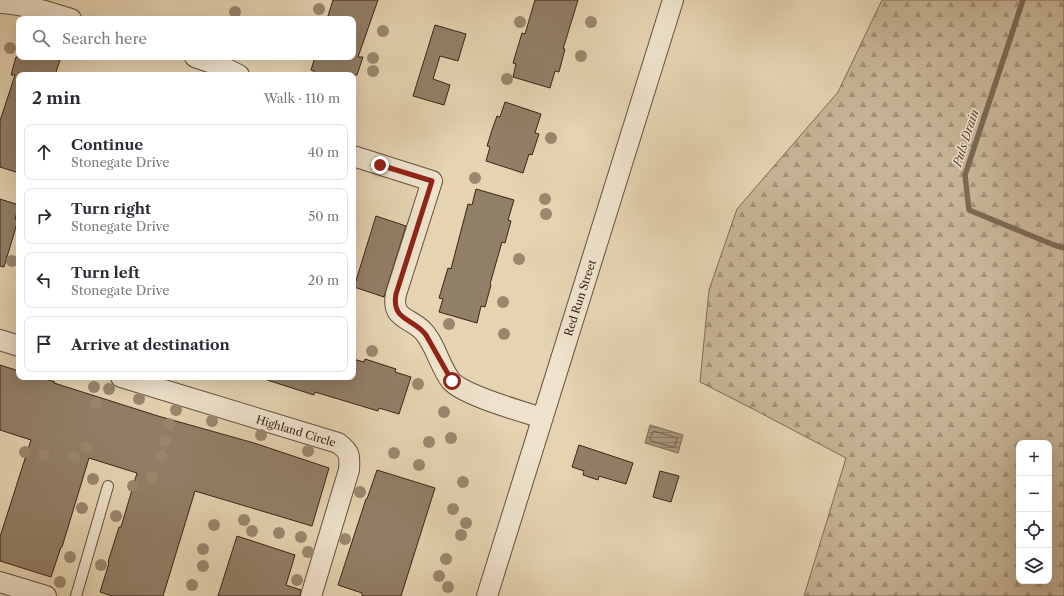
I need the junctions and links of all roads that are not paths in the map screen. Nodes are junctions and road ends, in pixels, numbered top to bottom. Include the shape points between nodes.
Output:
1 (673, 0) edge
2 (0, 3) edge
3 (61, 16) edge
4 (204, 60) edge
5 (233, 72) edge
6 (356, 157) edge
7 (0, 340) edge
8 (16, 345) edge
9 (131, 380) edge
10 (542, 418) junction
11 (108, 486) dead end
12 (0, 582) edge
13 (46, 596) edge
14 (76, 596) edge
15 (311, 596) edge
16 (487, 596) edge

1 - 10 street, Red Run Street
2 - 3 street via 36,8
4 - 5 street
6 - 10 street via 432,181 396,294 395,305 398,313 422,330 445,371 461,389
7 - 8 street
9 - 15 street, Highland Circle via 338,443 347,450 350,459 349,470
10 - 16 street, Red Run Street
11 - 14 lane
12 - 13 street

